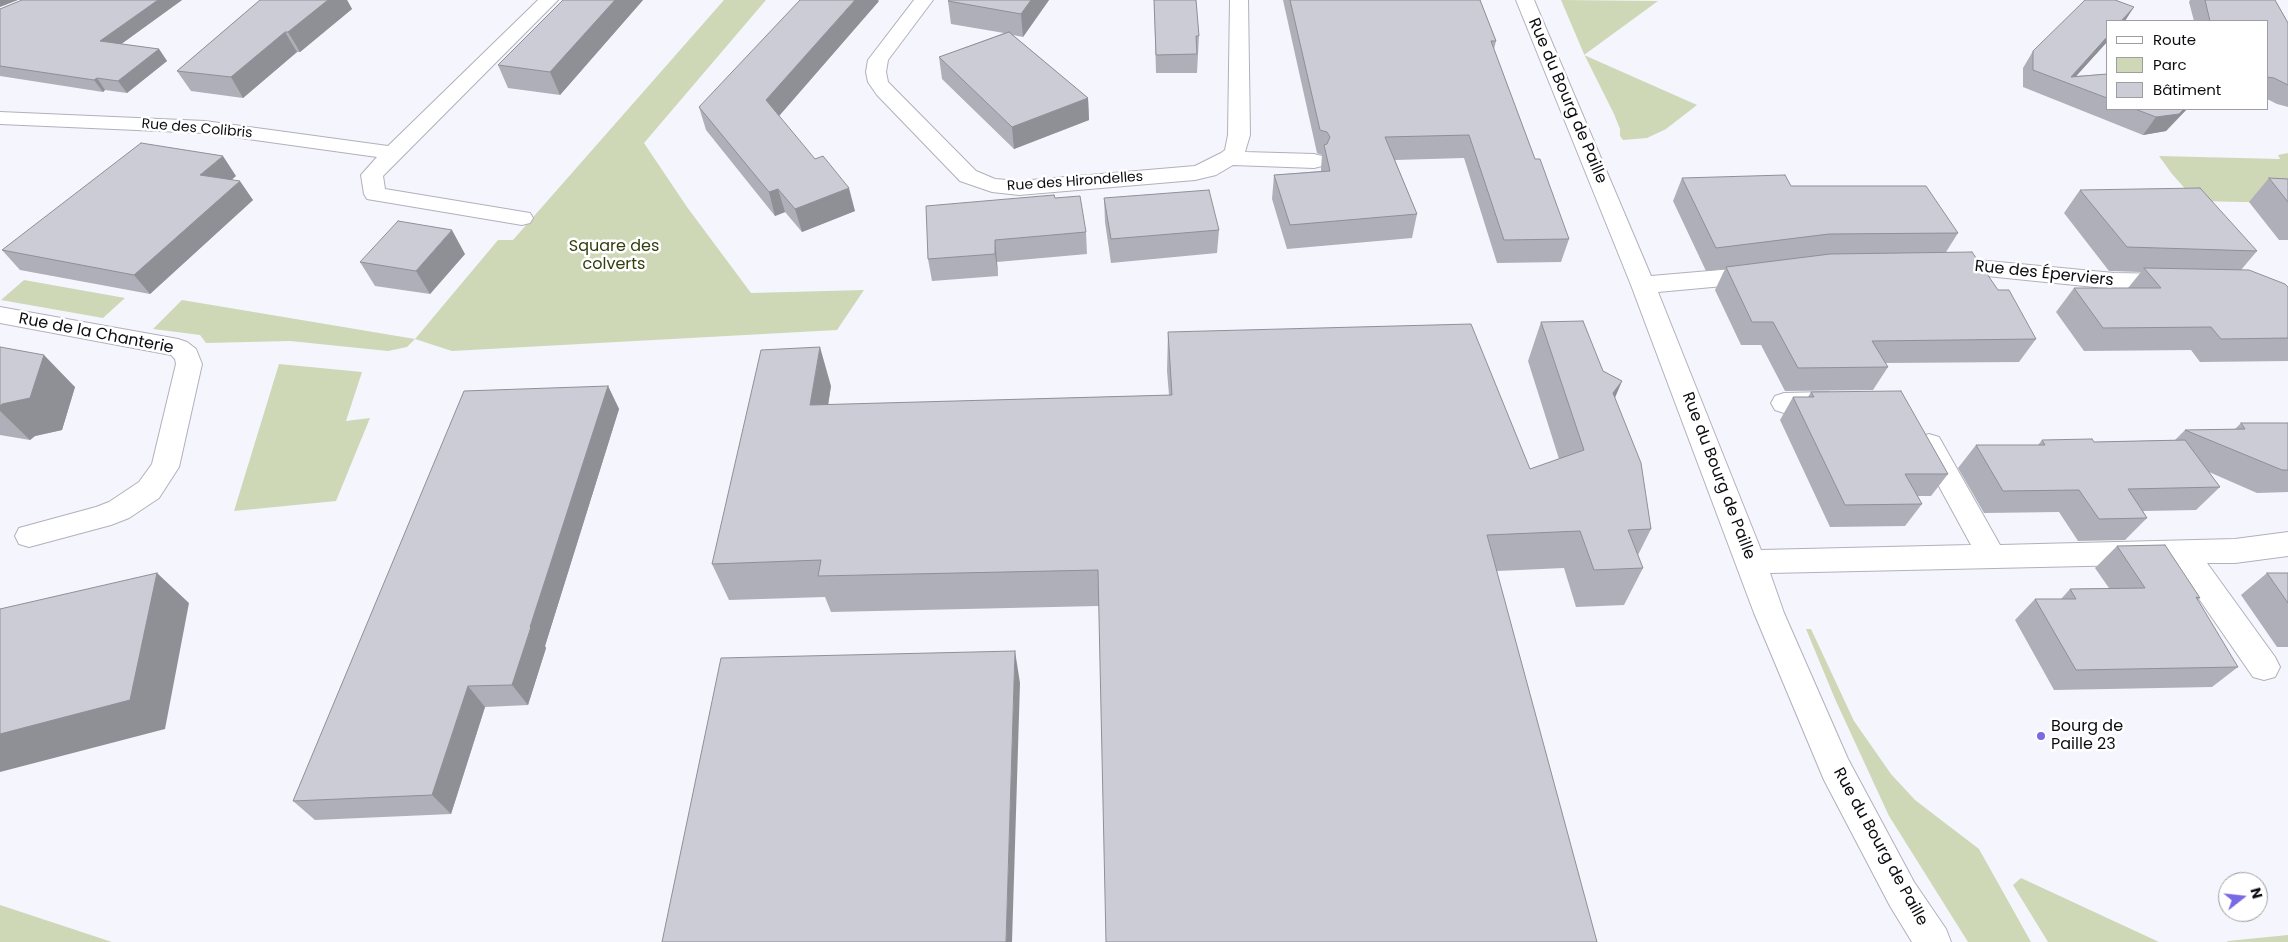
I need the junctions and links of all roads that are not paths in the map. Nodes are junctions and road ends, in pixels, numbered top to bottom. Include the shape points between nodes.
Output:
1 (549, 0) edge
2 (924, 0) edge
3 (1239, 0) edge
4 (1525, 0) edge
5 (0, 118) edge
6 (393, 153) junction
7 (1229, 158) junction
8 (1314, 161) dead end
9 (522, 218) dead end
10 (1920, 265) edge
11 (1778, 272) edge
12 (2188, 282) edge
13 (1644, 285) junction
14 (0, 316) edge
15 (1852, 402) edge
16 (1784, 403) dead end
17 (1919, 426) edge
18 (28, 536) dead end
19 (2288, 544) edge
20 (2183, 552) junction
21 (1992, 557) junction
22 (1751, 562) junction
23 (2264, 667) dead end
24 (1933, 942) edge

1 - 6 street
2 - 7 street, Rue des Hirondelles via 878,60 878,82 968,176 992,185 1019,188 1195,173
3 - 7 street via 1239,135 1235,151
4 - 13 street, Rue du Bourg de Paille
5 - 6 street, Rue des Colibris via 205,127
6 - 9 street via 372,175 375,194
7 - 8 street, Rue des Hirondelles
10 - 12 street, Rue des Éperviers via 1958,265 2114,281
11 - 13 street
13 - 22 street, Rue du Bourg de Paille
14 - 18 street, Rue de la Chanterie via 178,348 187,355 189,364 165,467 148,490 101,517
15 - 16 street
17 - 21 street
19 - 20 street via 2235,551
20 - 21 street
20 - 23 street
21 - 22 street
22 - 24 street, Rue du Bourg de Paille via 1772,621 1836,768 1902,894

